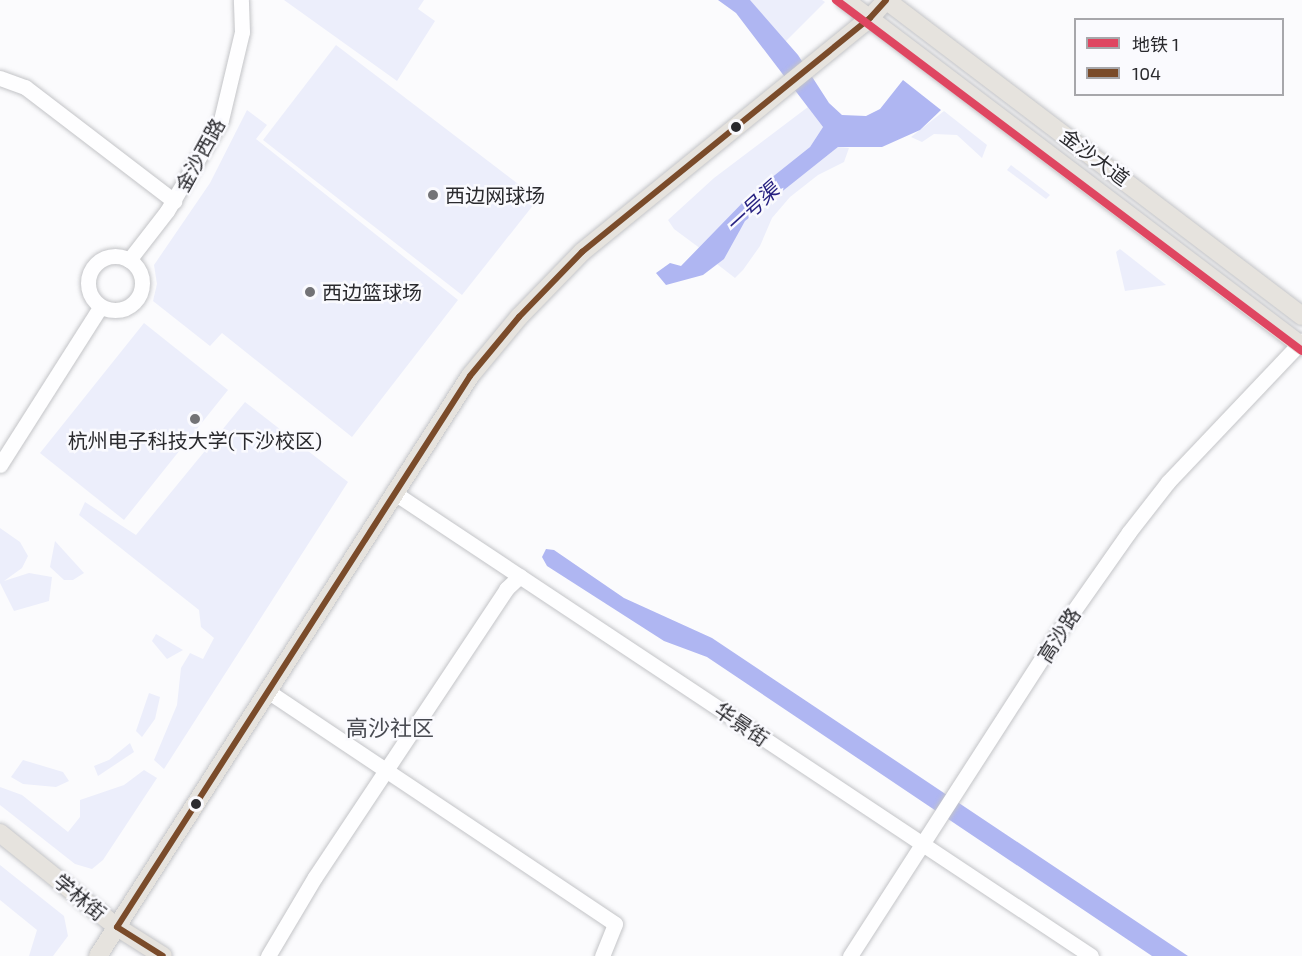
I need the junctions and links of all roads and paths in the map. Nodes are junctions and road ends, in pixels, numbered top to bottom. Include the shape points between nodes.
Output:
1 (241, 0) edge
2 (845, 0) edge
3 (886, 0) edge
4 (870, 18) junction
5 (0, 78) edge
6 (174, 201) junction
7 (129, 260) junction
8 (100, 306) junction
9 (1302, 316) edge
10 (1301, 344) edge
11 (0, 465) edge
12 (393, 492) junction
13 (520, 576) junction
14 (266, 690) junction
15 (387, 770) junction
16 (0, 833) edge
17 (924, 845) junction
18 (117, 927) junction
19 (98, 956) edge
20 (163, 956) edge
21 (268, 956) edge
22 (602, 956) edge
23 (850, 956) edge
24 (1091, 956) edge

1 - 6 street, 金沙西路 via 242,32 221,120
2 - 4 main road, 金沙大道
3 - 4 main road
3 - 9 main road, 金沙大道
4 - 10 main road, 金沙大道
4 - 12 main road via 582,252 519,317 470,376
5 - 6 street via 25,87
6 - 7 street, 金沙西路
7 - 8 street via 108,256 91,270 88,287
7 - 8 street via 140,272 139,296 122,309
8 - 11 street
10 - 17 street, 高沙路 via 1168,482 1129,532 1063,626
12 - 13 street, 华景街
12 - 14 main road
13 - 15 street via 506,589
13 - 17 street, 华景街
14 - 15 street
14 - 18 main road
15 - 21 street via 290,915
15 - 22 street via 615,924
16 - 18 main road, 学林街
17 - 23 street, 高沙路
17 - 24 street, 华景街
18 - 19 main road
18 - 20 main road, 学林街

